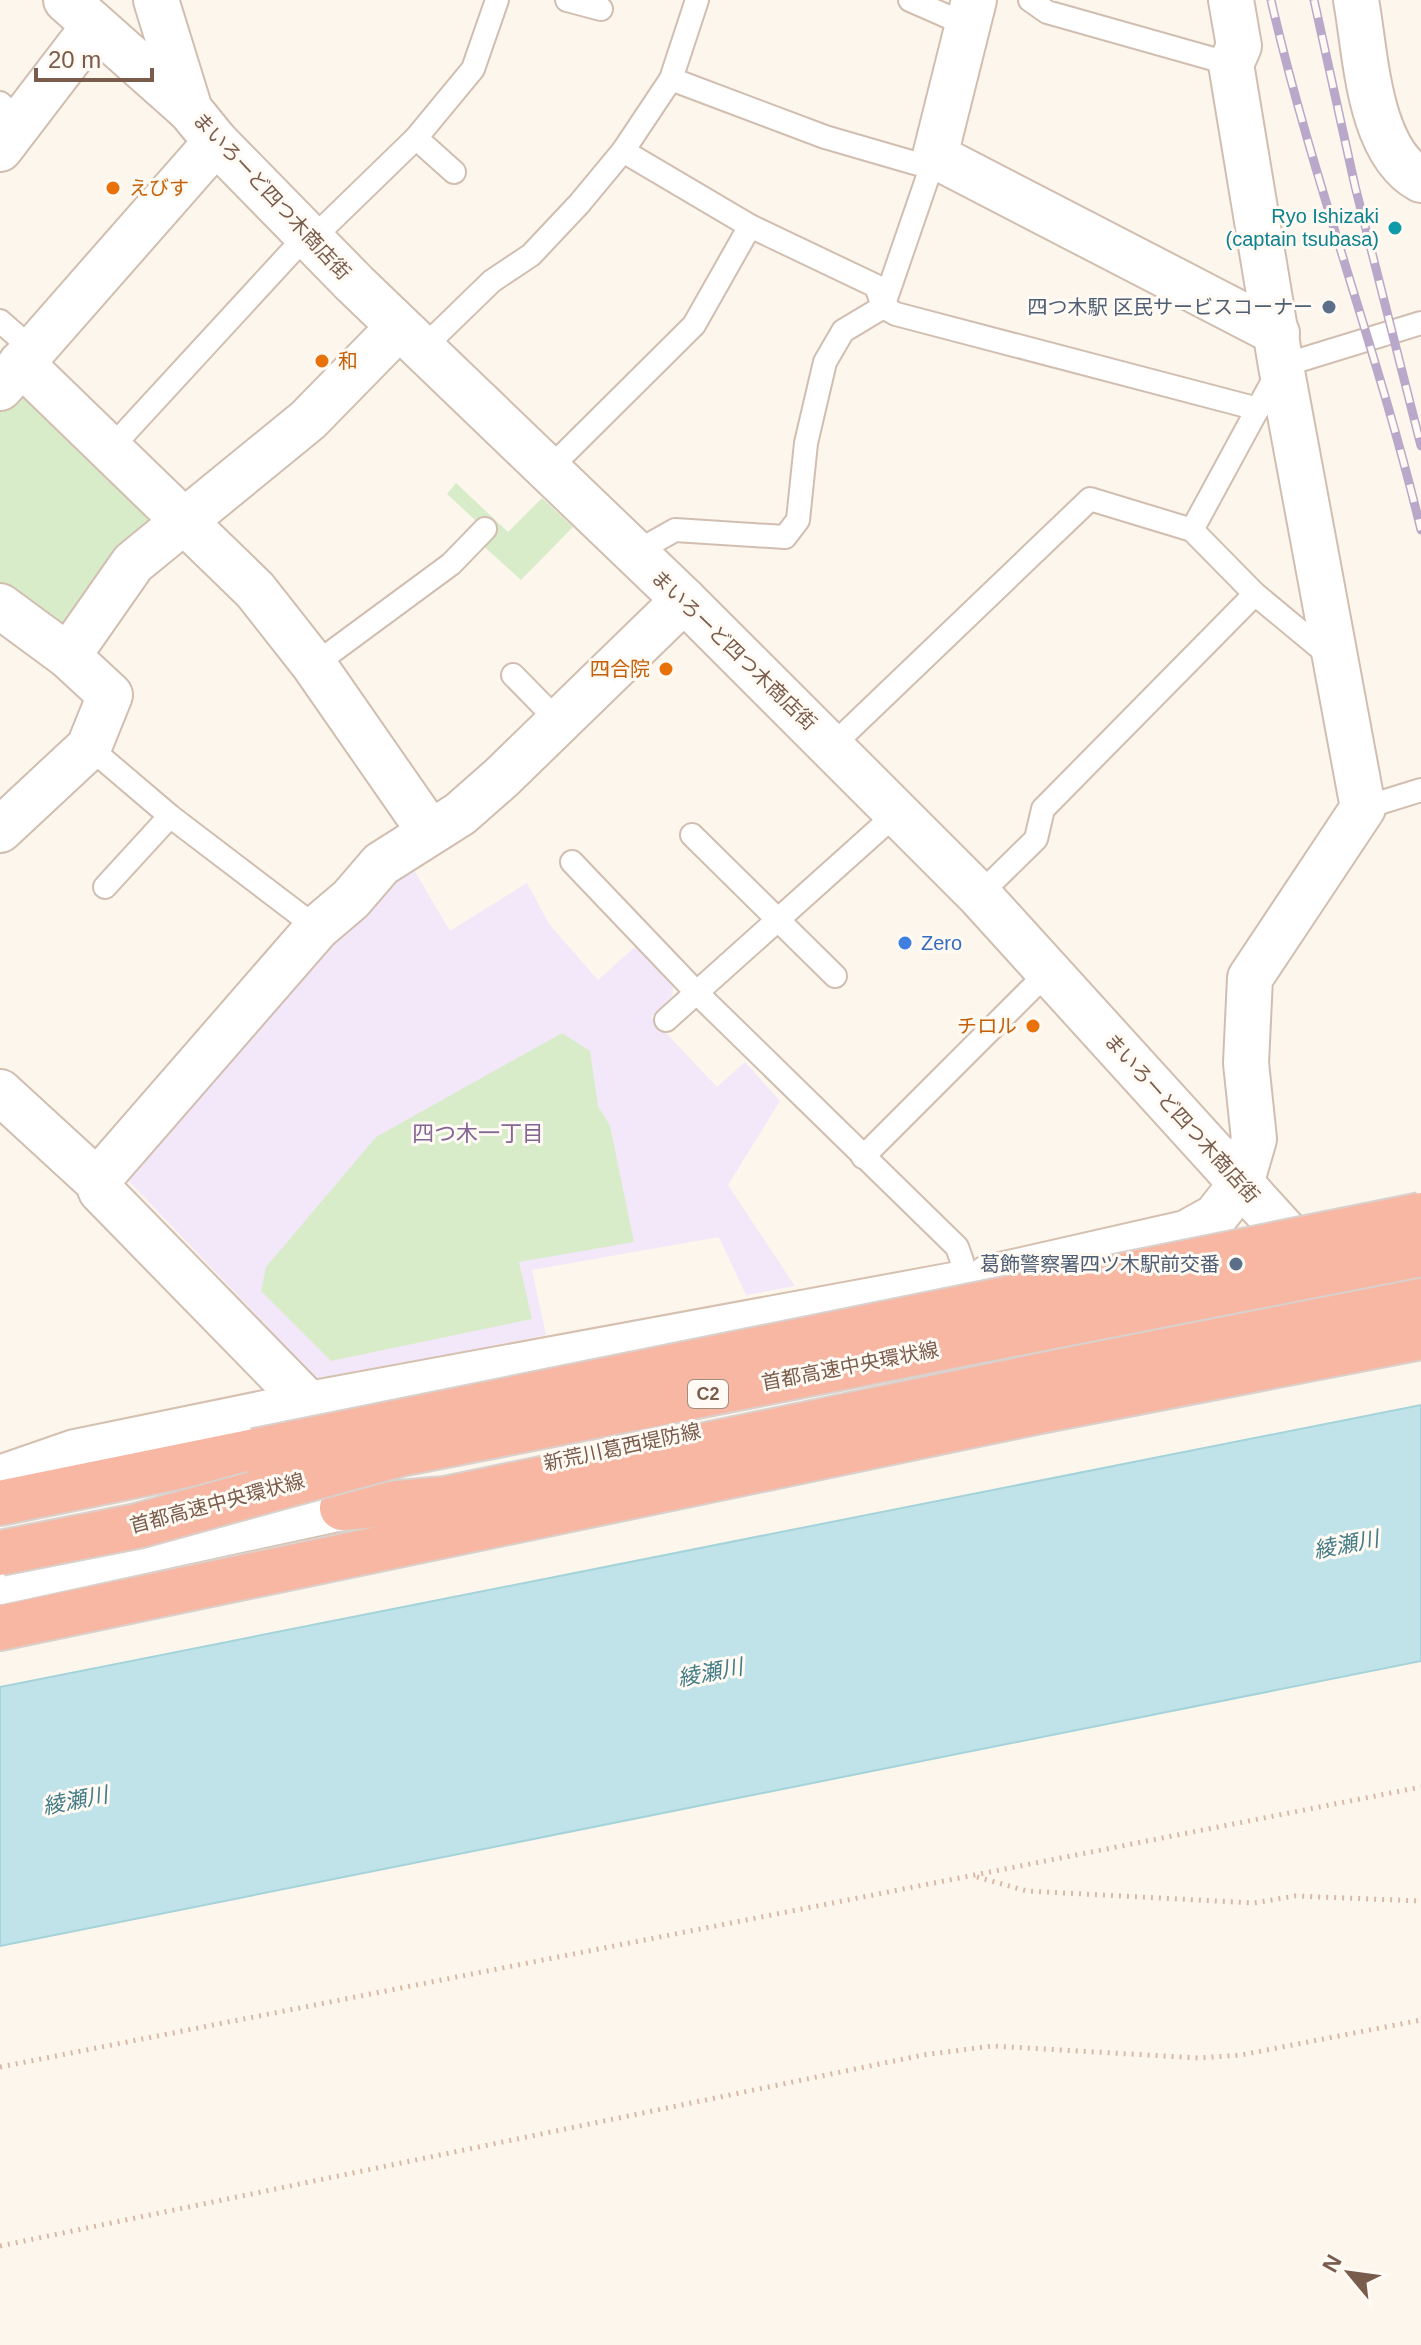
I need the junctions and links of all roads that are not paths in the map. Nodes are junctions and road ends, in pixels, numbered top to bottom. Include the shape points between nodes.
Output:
1 (156, 0) edge
2 (497, 0) edge
3 (572, 0) edge
4 (697, 0) edge
5 (910, 0) edge
6 (1030, 0) edge
7 (1231, 0) edge
8 (1356, 0) edge
9 (601, 9) dead end
10 (80, 13) edge
11 (970, 13) edge
12 (1231, 64) junction
13 (671, 79) junction
14 (7, 125) edge
15 (203, 126) junction
16 (416, 138) junction
17 (623, 151) junction
18 (935, 156) junction
19 (454, 172) dead end
20 (1421, 180) edge
21 (750, 226) junction
22 (310, 237) junction
23 (883, 307) junction
24 (1421, 323) edge
25 (411, 338) junction
26 (1279, 350) junction
27 (13, 355) edge
28 (1258, 409) junction
29 (111, 448) junction
30 (548, 470) junction
31 (183, 521) junction
32 (485, 529) dead end
33 (1192, 530) junction
34 (634, 553) junction
35 (1255, 594) junction
36 (684, 600) junction
37 (0, 606) edge
38 (68, 656) junction
39 (1335, 660) junction
40 (314, 665) junction
41 (513, 675) dead end
42 (560, 723) junction
43 (832, 746) junction
44 (89, 747) junction
45 (1421, 790) edge
46 (1363, 808) junction
47 (898, 812) junction
48 (170, 816) junction
49 (0, 830) edge
50 (430, 832) junction
51 (692, 835) dead end
52 (572, 862) dead end
53 (105, 887) dead end
54 (979, 895) junction
55 (776, 920) junction
56 (317, 928) junction
57 (1049, 971) junction
58 (835, 976) dead end
59 (696, 992) junction
60 (666, 1020) dead end
61 (0, 1092) edge
62 (863, 1157) junction
63 (97, 1181) junction
64 (1241, 1184) junction
65 (1421, 1215) edge
66 (1421, 1254) edge
67 (1421, 1275) edge
68 (959, 1284) junction
69 (1339, 1292) junction
70 (1421, 1297) edge
71 (1421, 1337) edge
72 (309, 1404) junction
73 (0, 1478) edge
74 (0, 1503) edge
75 (342, 1508) junction
76 (0, 1553) edge
77 (0, 1582) edge
78 (0, 1628) edge

1 - 15 street, まいろーど四つ木商店街
2 - 16 lane via 473,69
3 - 9 lane
4 - 13 lane
5 - 11 lane
6 - 12 lane via 1047,12
7 - 12 street via 1239,46
8 - 20 street via 1385,143
10 - 14 street
10 - 15 street
11 - 18 street
12 - 26 street
13 - 17 lane
13 - 18 lane via 825,137 918,164
15 - 22 street, まいろーど四つ木商店街
15 - 27 street
16 - 19 lane
16 - 22 lane
17 - 21 lane
17 - 25 lane via 531,255
18 - 23 lane
18 - 26 street
21 - 23 lane via 876,286
21 - 30 lane via 694,325
22 - 25 street, まいろーど四つ木商店街
22 - 29 lane
23 - 28 lane
23 - 34 lane via 843,331 825,362 806,443 798,520 785,537 675,530
24 - 26 lane
25 - 30 street, まいろーど四つ木商店街
25 - 31 street
26 - 28 lane
26 - 39 street
27 - 29 street
28 - 33 lane
29 - 31 street
30 - 34 street, まいろーど四つ木商店街
31 - 38 street via 133,563
31 - 40 street via 255,590
32 - 40 lane via 451,564
33 - 35 lane
33 - 43 lane via 1090,499
34 - 36 street, まいろーど四つ木商店街
35 - 39 lane
35 - 54 lane via 1043,809 1036,839
36 - 42 street
36 - 43 street, まいろーど四つ木商店街
37 - 38 street
38 - 44 street via 110,695
39 - 46 street
40 - 50 street
41 - 42 lane
42 - 50 street via 460,814
43 - 47 street, まいろーど四つ木商店街
44 - 48 lane
44 - 49 street
45 - 46 lane
46 - 64 street via 1250,978 1246,1063 1254,1139
47 - 54 street, まいろーど四つ木商店街
47 - 55 lane
48 - 53 lane
48 - 56 lane
50 - 56 street via 381,864
51 - 55 lane
52 - 59 lane
54 - 57 street, まいろーど四つ木商店街
55 - 58 lane
55 - 59 lane
56 - 63 street
57 - 62 lane
57 - 64 street, まいろーど四つ木商店街
59 - 60 lane
59 - 62 lane
61 - 63 street
62 - 68 lane via 957,1247 962,1261
63 - 72 street
64 - 68 street, 新荒川葛西堤防線 via 1215,1217 1186,1233
64 - 69 street, まいろーど四つ木商店街
65 - 74 highway, bridge
66 - 76 highway, 首都高速中央環状線 / C2, bridge via 400,1454 137,1526
67 - 69 street, 新荒川葛西堤防線
68 - 69 street, 新荒川葛西堤防線
68 - 72 street, 新荒川葛西堤防線
69 - 75 street, 新荒川葛西堤防線
70 - 75 highway via 445,1499
71 - 78 highway
72 - 73 street, 新荒川葛西堤防線 via 75,1452
75 - 77 street, 新荒川葛西堤防線

